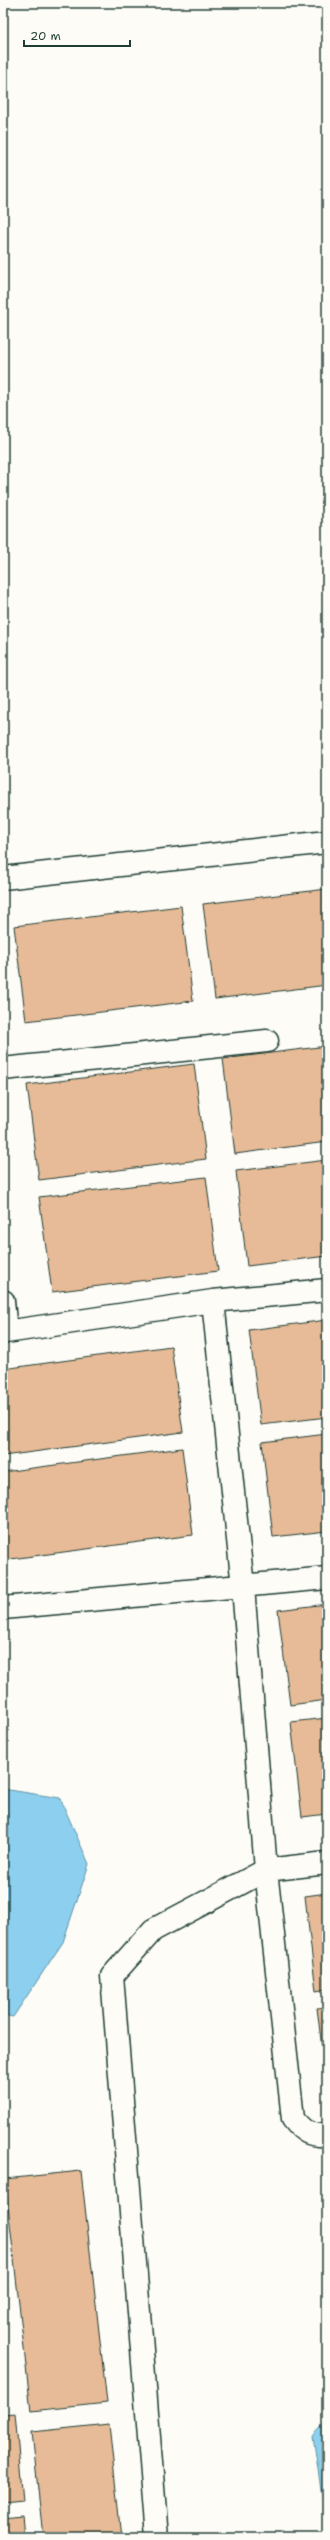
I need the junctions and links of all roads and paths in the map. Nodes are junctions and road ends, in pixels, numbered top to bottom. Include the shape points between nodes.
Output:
1 (327, 842) edge
2 (3, 878) edge
3 (267, 1041) dead end
4 (3, 1070) edge
5 (327, 1290) edge
6 (3, 1301) edge
7 (213, 1301) junction
8 (5, 1332) edge
9 (327, 1578) edge
10 (243, 1587) junction
11 (3, 1608) edge
12 (327, 1863) edge
13 (266, 1870) junction
14 (327, 2135) edge
15 (157, 2537) edge

1 - 2 street
3 - 4 street
5 - 7 street
6 - 8 street
7 - 8 street
7 - 10 street
9 - 10 street
10 - 11 street
10 - 13 street
12 - 13 street
13 - 14 street via 293,2119 302,2131 315,2136
13 - 15 street via 153,1930 112,1976

